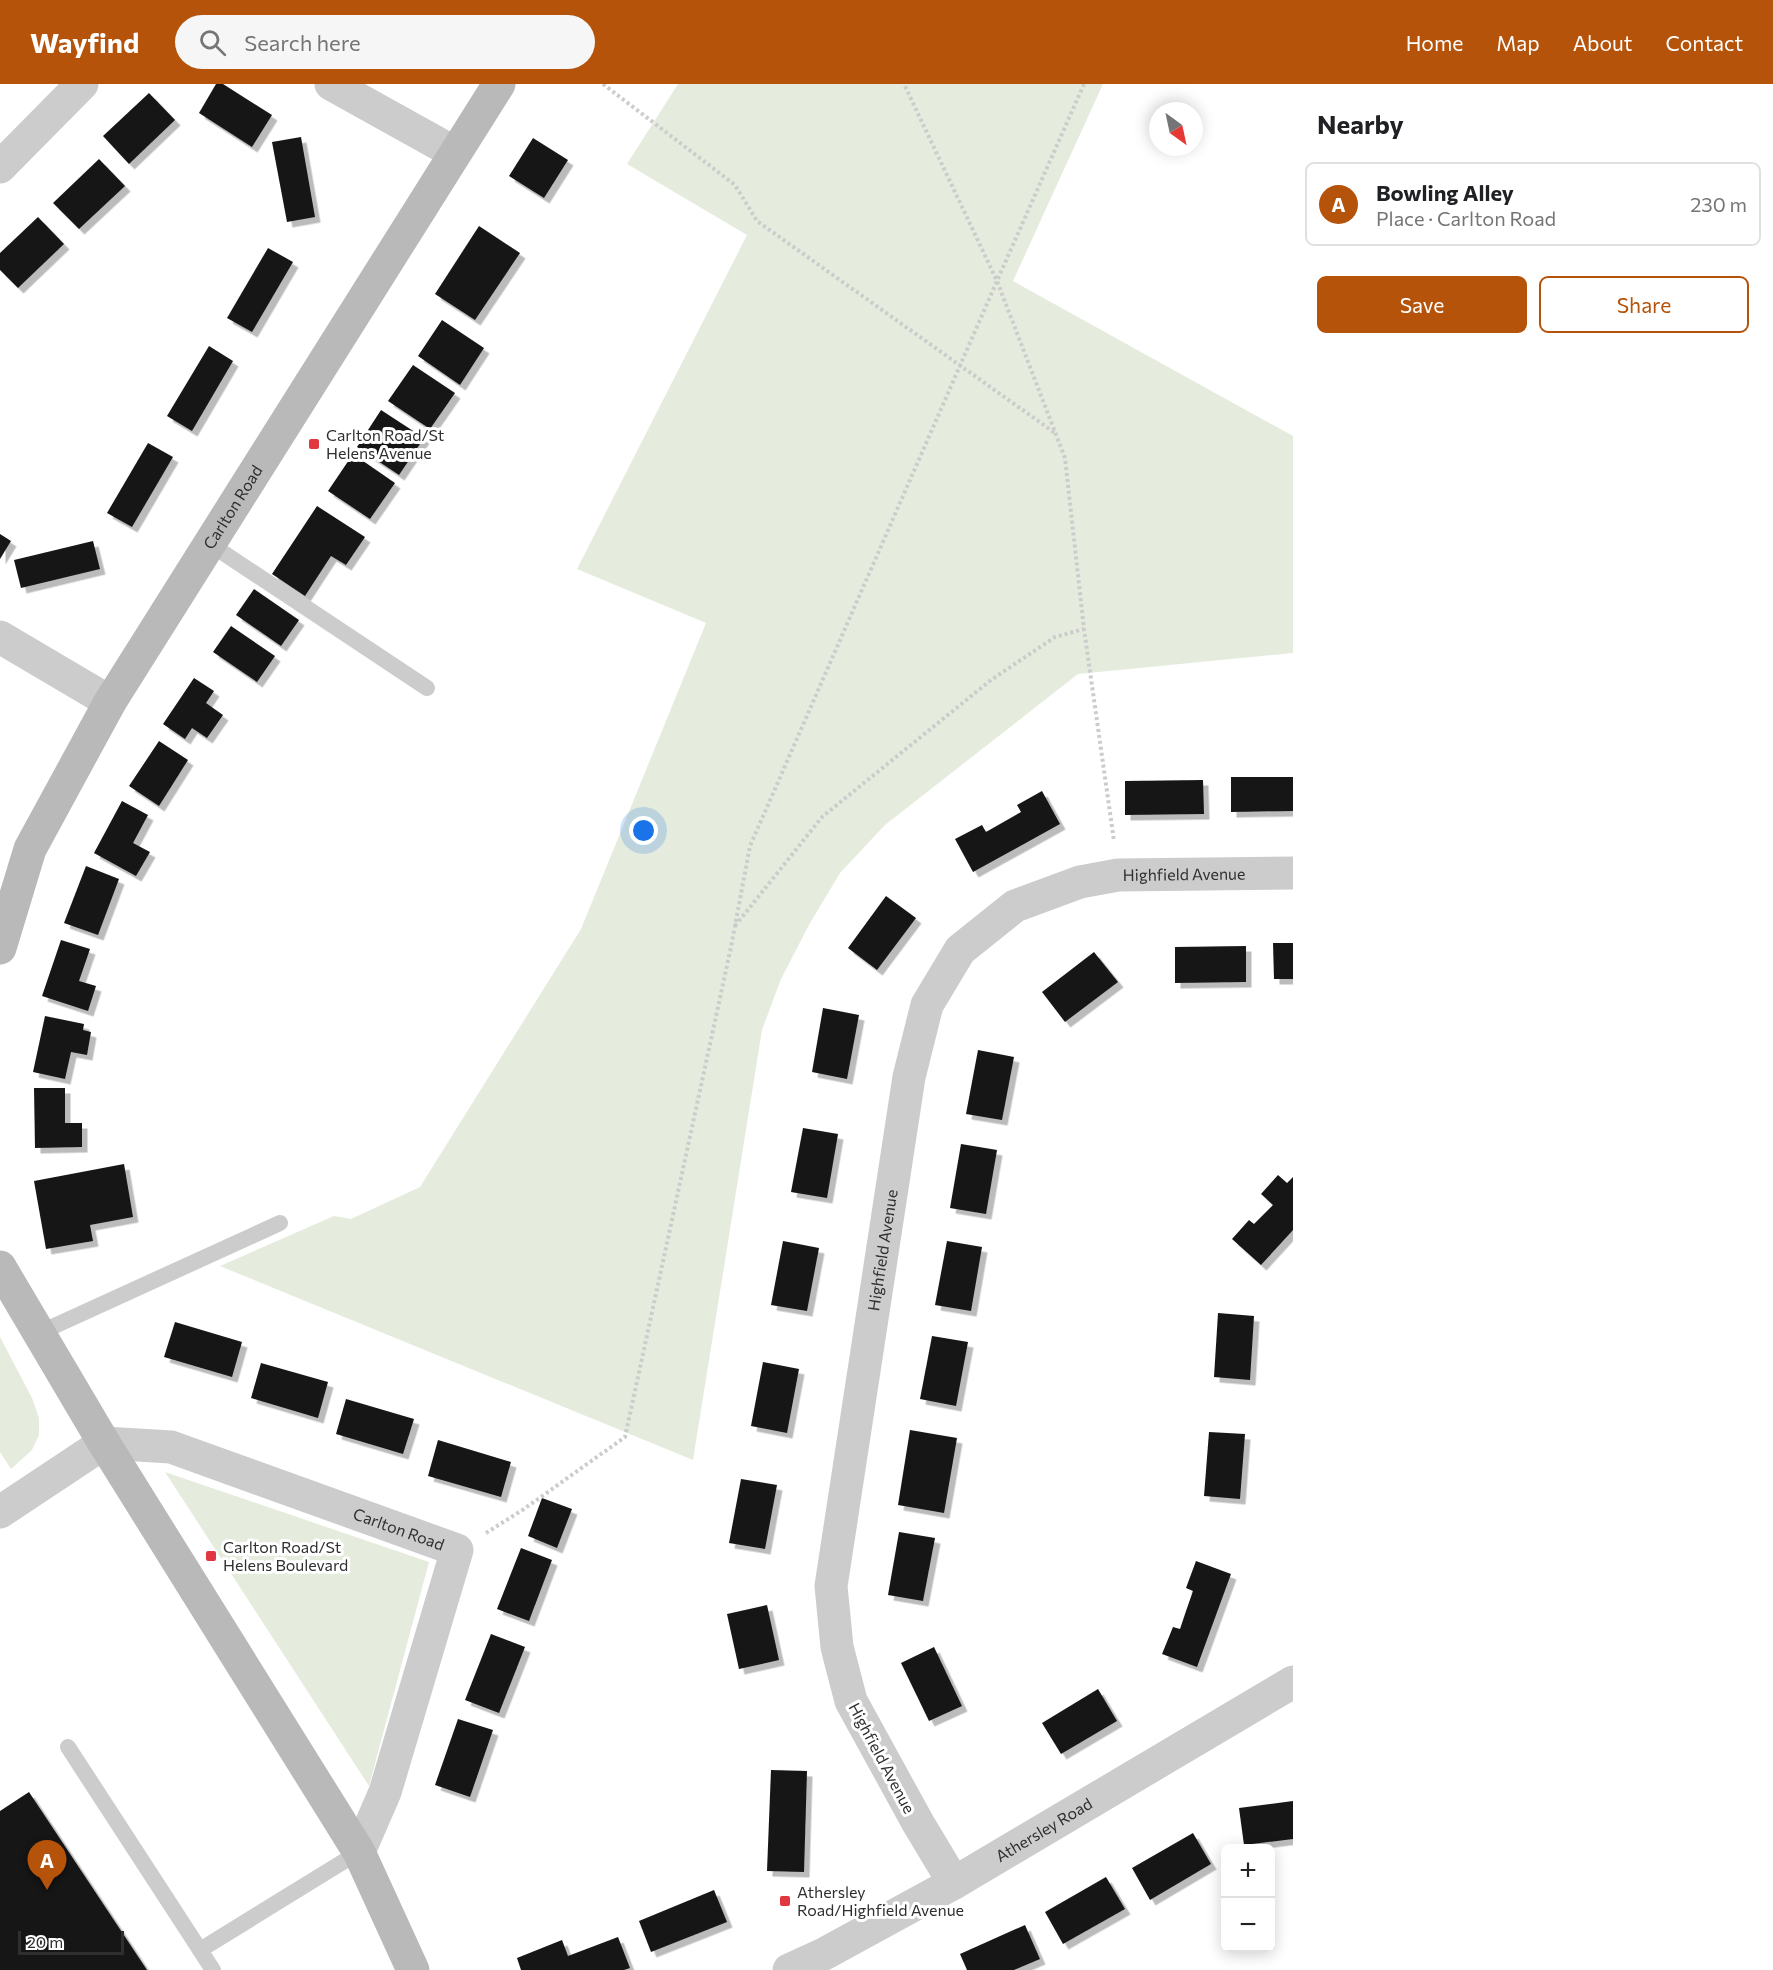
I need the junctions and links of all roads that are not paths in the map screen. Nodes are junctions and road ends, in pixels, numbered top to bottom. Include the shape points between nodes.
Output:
1 (82, 84) edge
2 (332, 84) edge
3 (500, 84) edge
4 (455, 153) junction
5 (0, 167) edge
6 (210, 544) junction
7 (0, 637) edge
8 (427, 688) dead end
9 (110, 702) junction
10 (1293, 873) edge
11 (0, 948) edge
12 (280, 1223) dead end
13 (0, 1267) edge
14 (39, 1333) junction
15 (104, 1443) junction
16 (0, 1512) edge
17 (1293, 1682) edge
18 (68, 1747) dead end
19 (359, 1852) junction
20 (954, 1883) junction
21 (200, 1950) junction
22 (213, 1970) edge
23 (413, 1970) edge
24 (789, 1970) edge

1 - 5 street
2 - 4 street
3 - 4 main road, Carlton Road
4 - 6 main road, Carlton Road
6 - 8 lane
6 - 9 main road, Carlton Road
7 - 9 street
9 - 11 main road, Carlton Road via 30,849
10 - 20 street, Highfield Avenue via 1118,875 1080,882 1015,906 960,950 927,1005 909,1077 831,1586 837,1647 851,1701
12 - 14 lane
13 - 14 main road
14 - 15 main road
15 - 16 street
15 - 19 main road
15 - 19 street, Carlton Road via 171,1447 457,1550 385,1792
17 - 20 street, Athersley Road
18 - 21 lane
19 - 21 lane
19 - 23 main road
20 - 24 street, Athersley Road
21 - 22 lane

